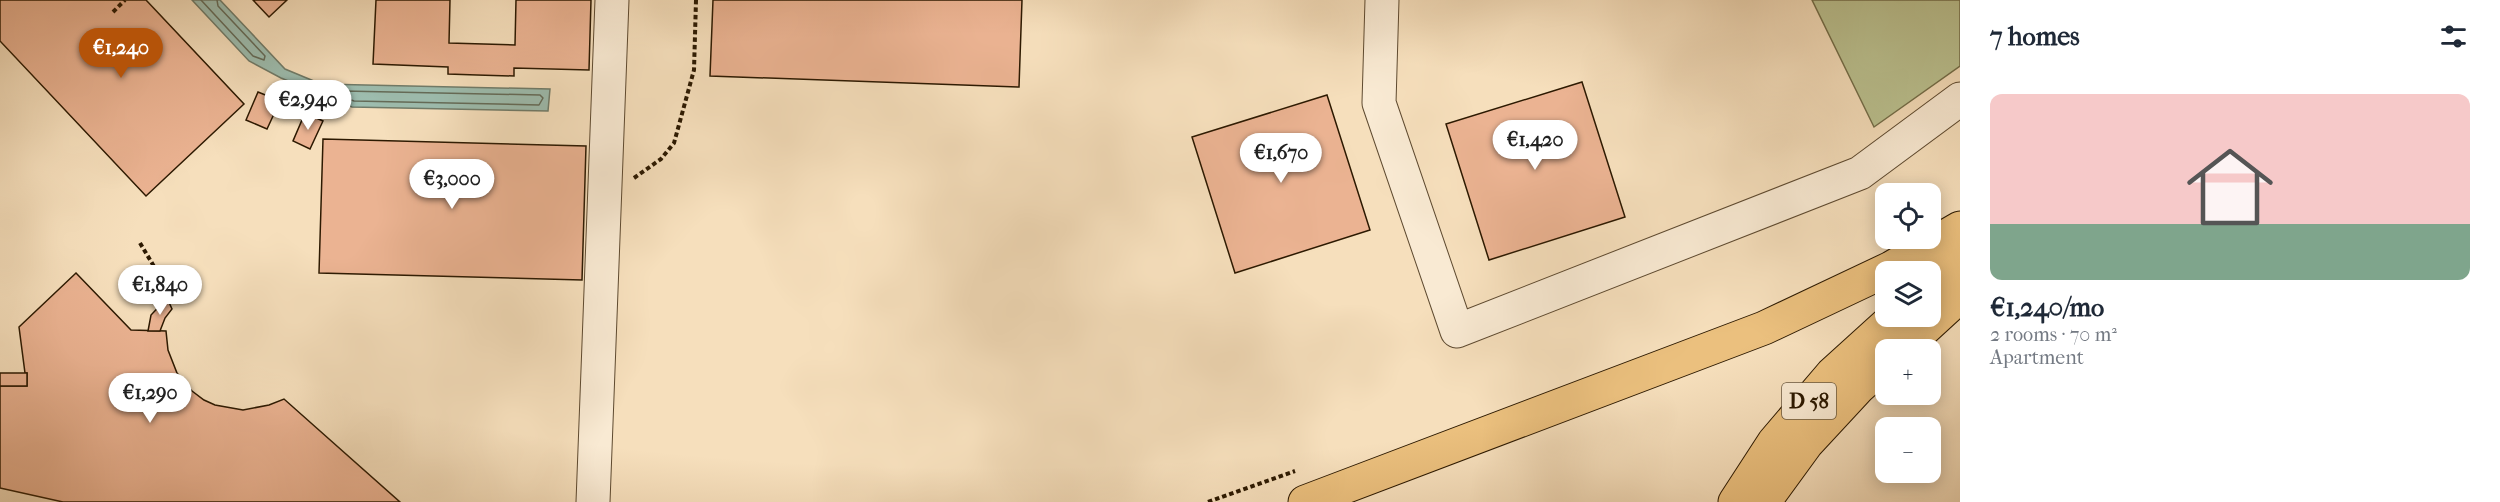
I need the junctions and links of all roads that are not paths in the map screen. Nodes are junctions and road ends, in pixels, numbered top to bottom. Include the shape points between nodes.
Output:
1 (612, 0) edge
2 (1382, 0) edge
3 (1960, 99) edge
4 (1960, 228) edge
5 (1960, 261) edge
6 (1941, 276) edge
7 (1960, 296) edge
8 (1884, 327) edge
9 (1913, 339) edge
10 (1875, 373) edge
11 (1745, 501) edge
12 (593, 502) edge
13 (1305, 502) edge

1 - 12 lane
2 - 3 lane via 1379,104 1457,331 1860,173
4 - 13 main road via 1891,267 1764,328
5 - 6 main road
7 - 9 main road
8 - 11 main road, D 58 via 1832,374 1774,442
10 - 11 main road, D 58

